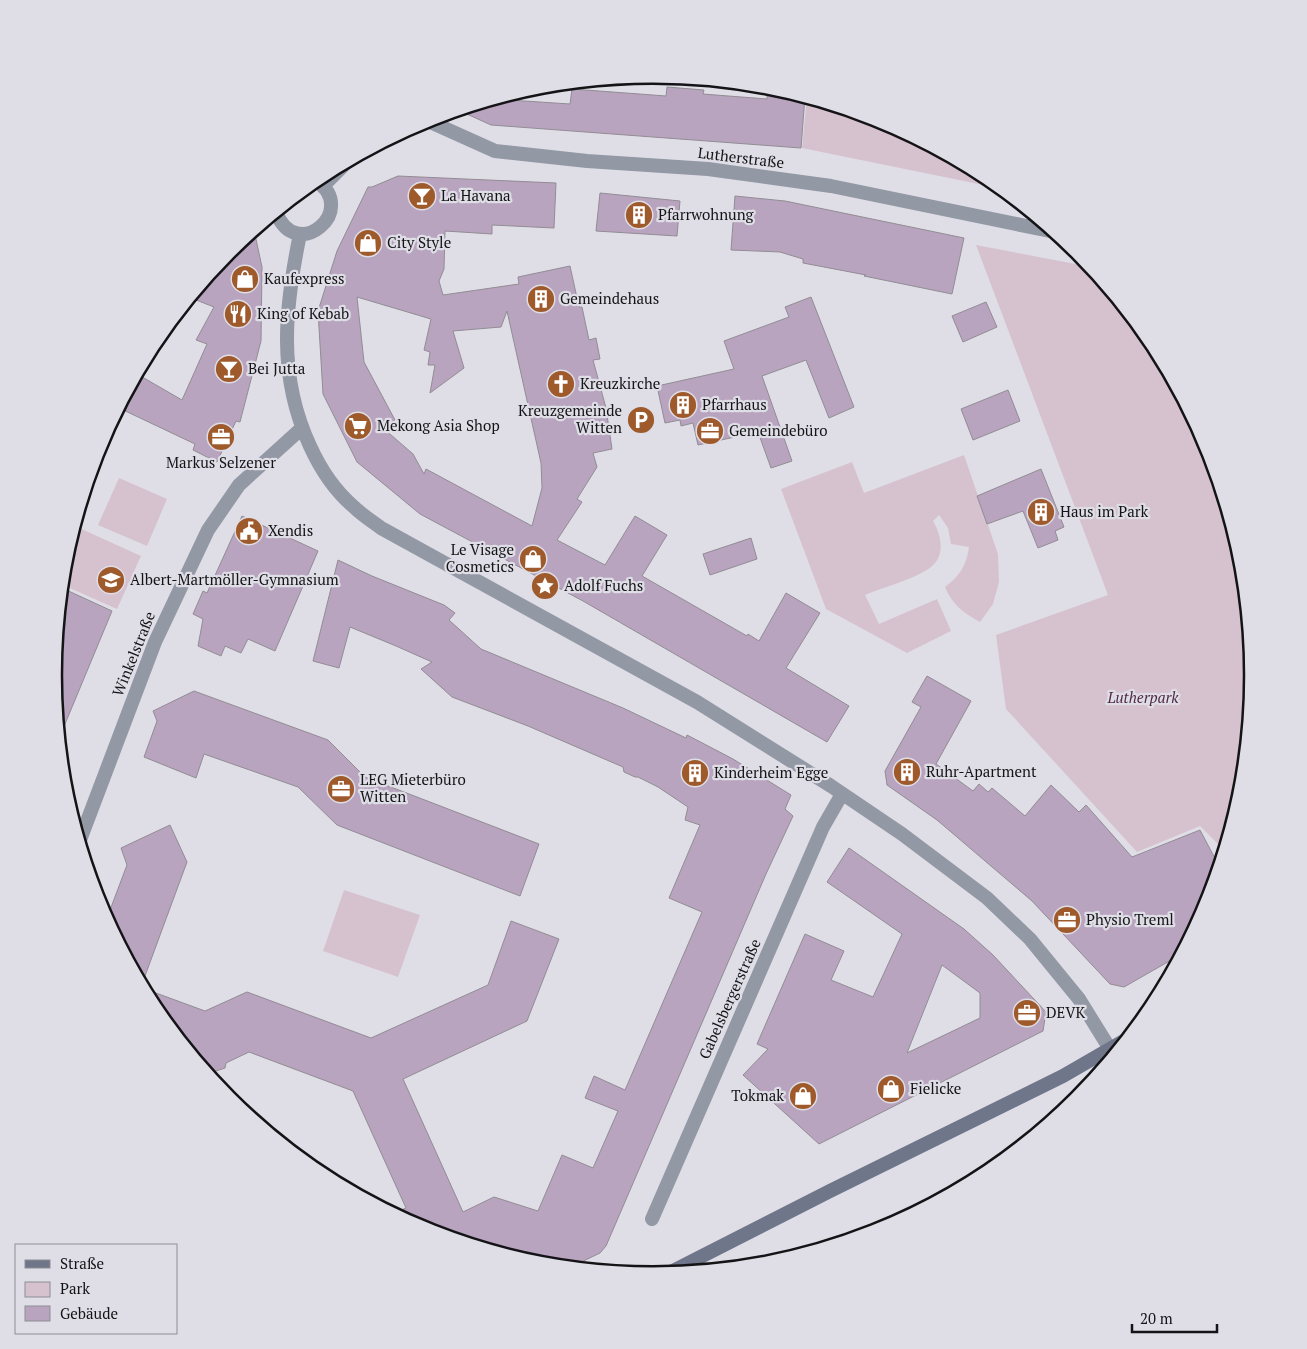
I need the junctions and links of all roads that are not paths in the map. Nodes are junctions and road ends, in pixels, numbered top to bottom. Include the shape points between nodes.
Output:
1 (436, 125) edge
2 (321, 186) edge
3 (279, 218) edge
4 (1042, 229) edge
5 (300, 234) junction
6 (302, 428) junction
7 (842, 794) junction
8 (84, 830) edge
9 (1110, 1049) edge
10 (1105, 1056) edge
11 (652, 1218) dead end
12 (686, 1264) edge

1 - 4 street, Lutherstraße via 495,151 708,169 832,186
2 - 5 street via 330,202 328,218 316,231
3 - 5 street via 284,226
5 - 6 street via 289,297 287,345 294,406
6 - 7 street via 315,458 332,484 353,507 380,528 697,702
6 - 8 street, Winkelstraße via 240,485 208,530 155,642
7 - 9 street via 902,834 1001,911 1067,982
7 - 11 street, Gabelsbergerstraße via 823,827
10 - 12 main road

